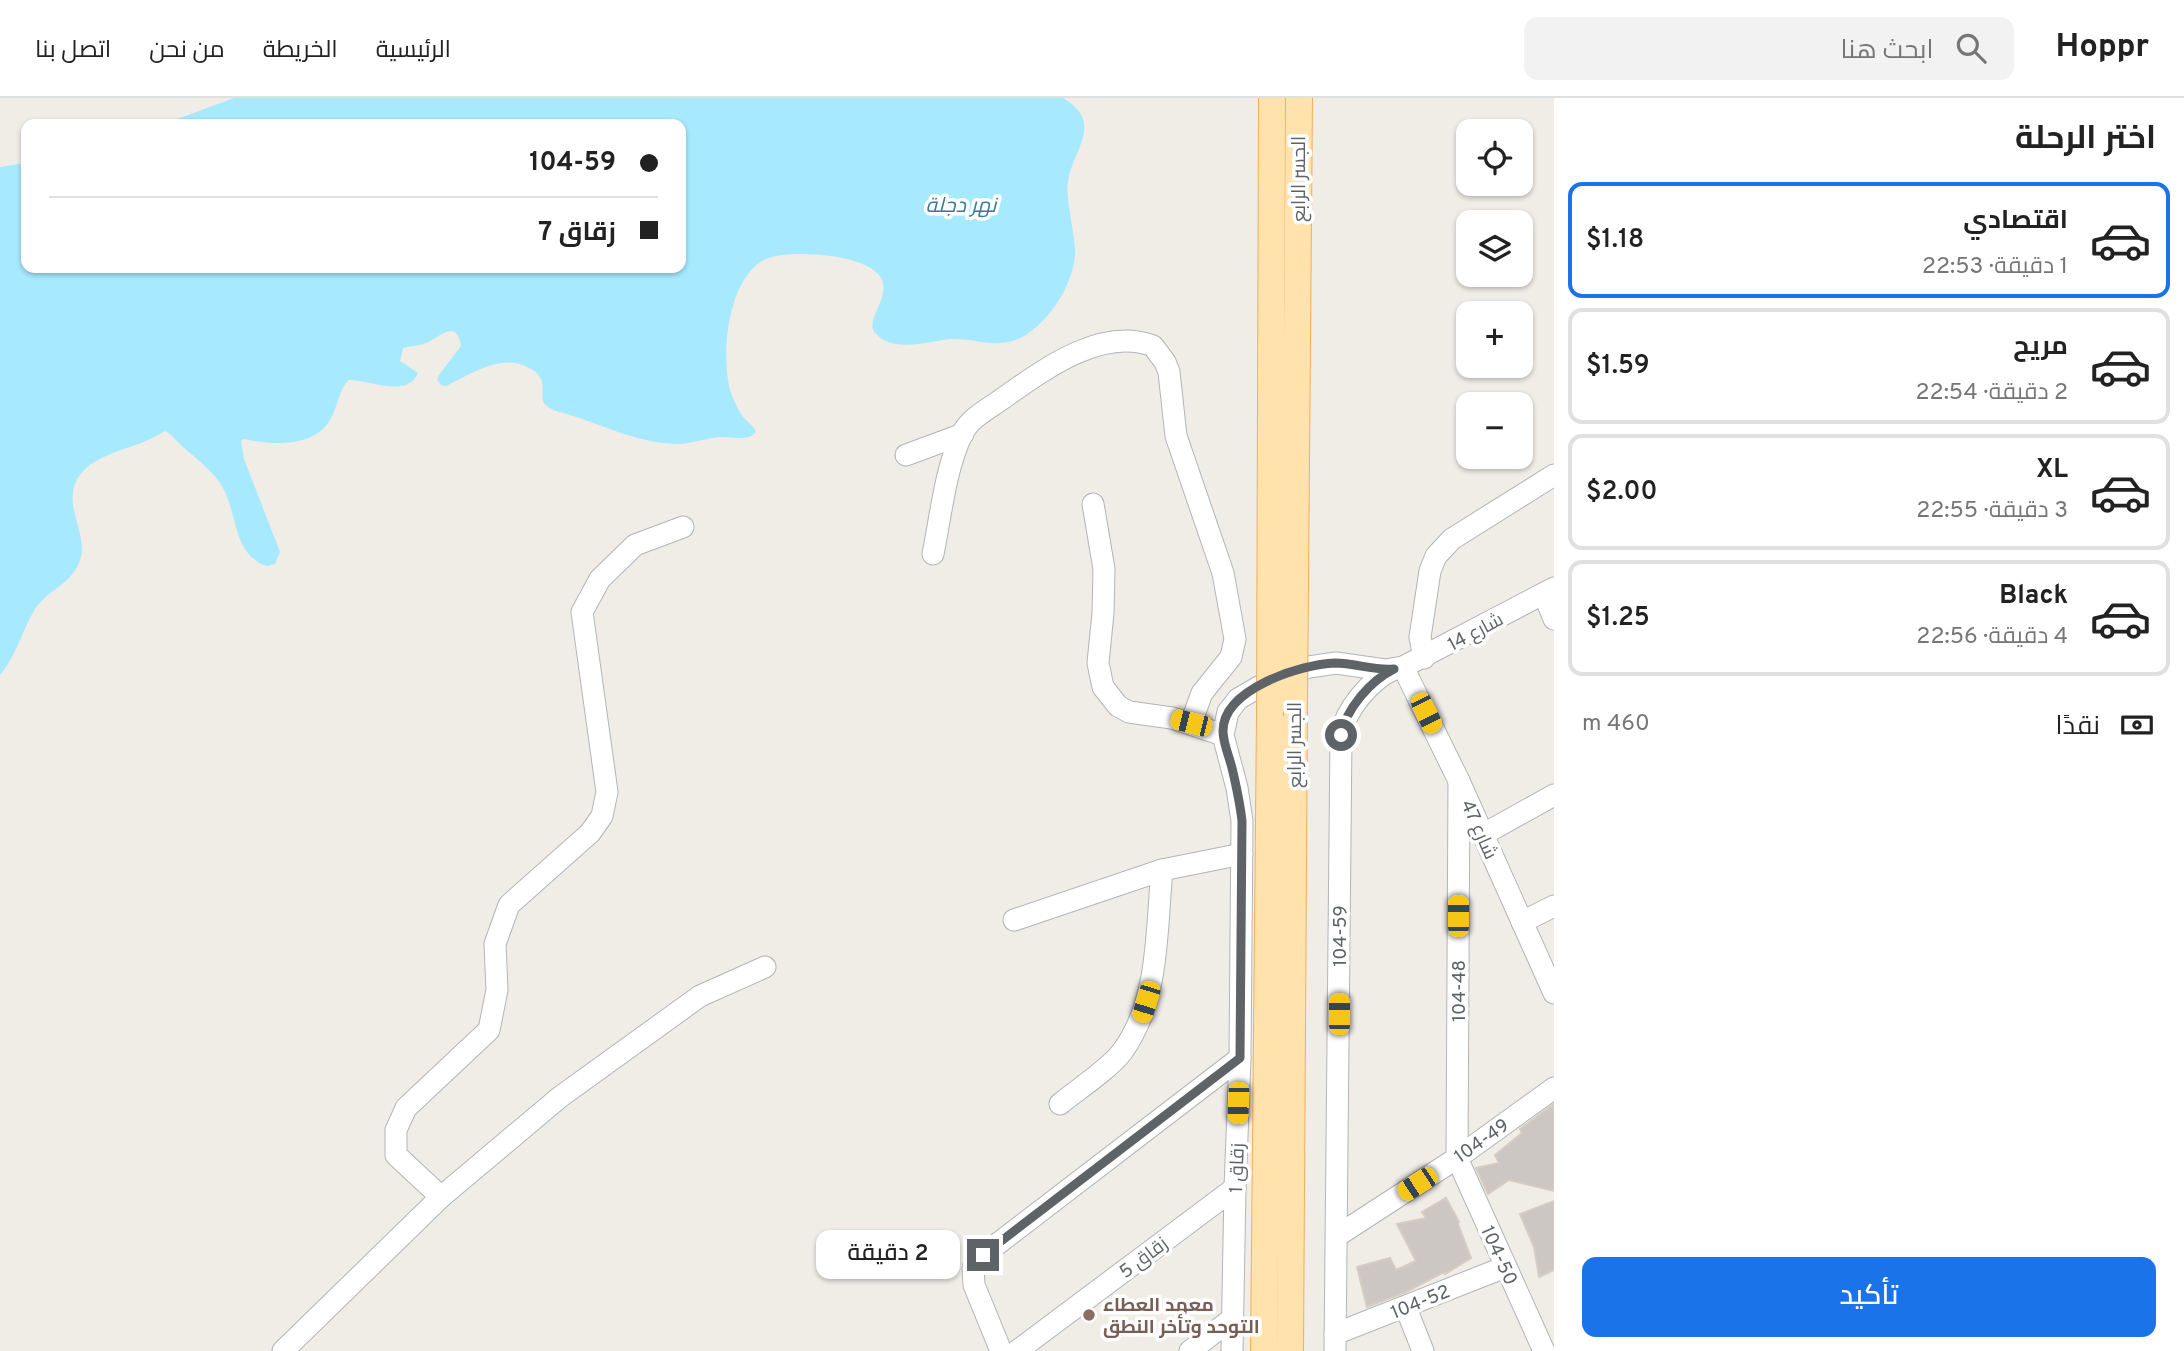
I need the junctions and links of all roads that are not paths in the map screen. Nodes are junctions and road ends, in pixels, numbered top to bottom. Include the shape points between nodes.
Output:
1 (1272, 98) edge
2 (1299, 98) edge
3 (962, 434) junction
4 (906, 455) dead end
5 (1554, 475) edge
6 (1094, 504) dead end
7 (683, 527) dead end
8 (933, 554) dead end
9 (1549, 591) edge
10 (1554, 619) edge
11 (1424, 658) junction
12 (1399, 668) junction
13 (1191, 723) junction
14 (1223, 735) junction
15 (1459, 781) junction
16 (1554, 795) edge
17 (1482, 835) junction
18 (1242, 854) junction
19 (1161, 870) junction
20 (1554, 906) edge
21 (1014, 920) dead end
22 (1522, 922) junction
23 (765, 967) dead end
24 (1554, 993) edge
25 (1240, 1058) junction
26 (1554, 1088) edge
27 (1060, 1104) dead end
28 (1457, 1158) junction
29 (1235, 1188) junction
30 (441, 1197) junction
31 (1337, 1236) junction
32 (1505, 1267) junction
33 (1406, 1308) junction
34 (1233, 1318) junction
35 (1335, 1342) edge
36 (283, 1351) edge
37 (1001, 1351) edge
38 (1017, 1351) edge
39 (1190, 1351) edge
40 (1232, 1351) edge
41 (1265, 1351) edge
42 (1290, 1351) edge
43 (1423, 1351) edge
44 (1544, 1351) edge

1 - 41 main road, الجسر الرابع, bridge
2 - 42 main road, الجسر الرابع, bridge
3 - 4 street
3 - 8 street
3 - 13 street via 968,423 1049,366 1087,347 1144,343 1160,354 1172,382 1176,436 1223,573 1235,639 1231,657 1202,693
5 - 11 street via 1452,539 1436,556 1420,637
6 - 13 street via 1104,569 1098,663 1103,687 1129,712
7 - 30 street via 635,545 600,579 582,612 607,792 602,816 590,833 509,905 495,944 497,990 489,1030 406,1108 396,1130 396,1154
9 - 10 street
9 - 11 street, شارع 14
11 - 12 street, شارع 14
12 - 14 street via 1336,663 1269,681 1238,699 1228,712
12 - 15 street, شارع 47
12 - 31 street, 104-59 via 1379,679 1354,706 1341,735
13 - 14 street
14 - 18 street, زقاق 1 via 1240,804
15 - 17 street, شارع 47
15 - 28 street, 104-48
16 - 17 street
17 - 22 street, شارع 47
18 - 19 street
18 - 25 street, زقاق 1
19 - 21 street
19 - 27 street via 1152,982 1140,1021 1120,1054
20 - 22 street
22 - 24 street, شارع 47
23 - 30 street via 700,996 560,1097
25 - 29 street, زقاق 1
25 - 37 street via 983,1255 973,1268 974,1285
26 - 28 street, 104-49
28 - 31 street, 104-49
28 - 32 street, 104-50
29 - 34 street, زقاق 1
29 - 38 street, زقاق 5
30 - 36 street
31 - 35 street, 104-59
32 - 33 street, 104-52
32 - 44 street, 104-50
33 - 35 street, 104-52
33 - 43 street
34 - 39 street
34 - 40 street, زقاق 1

